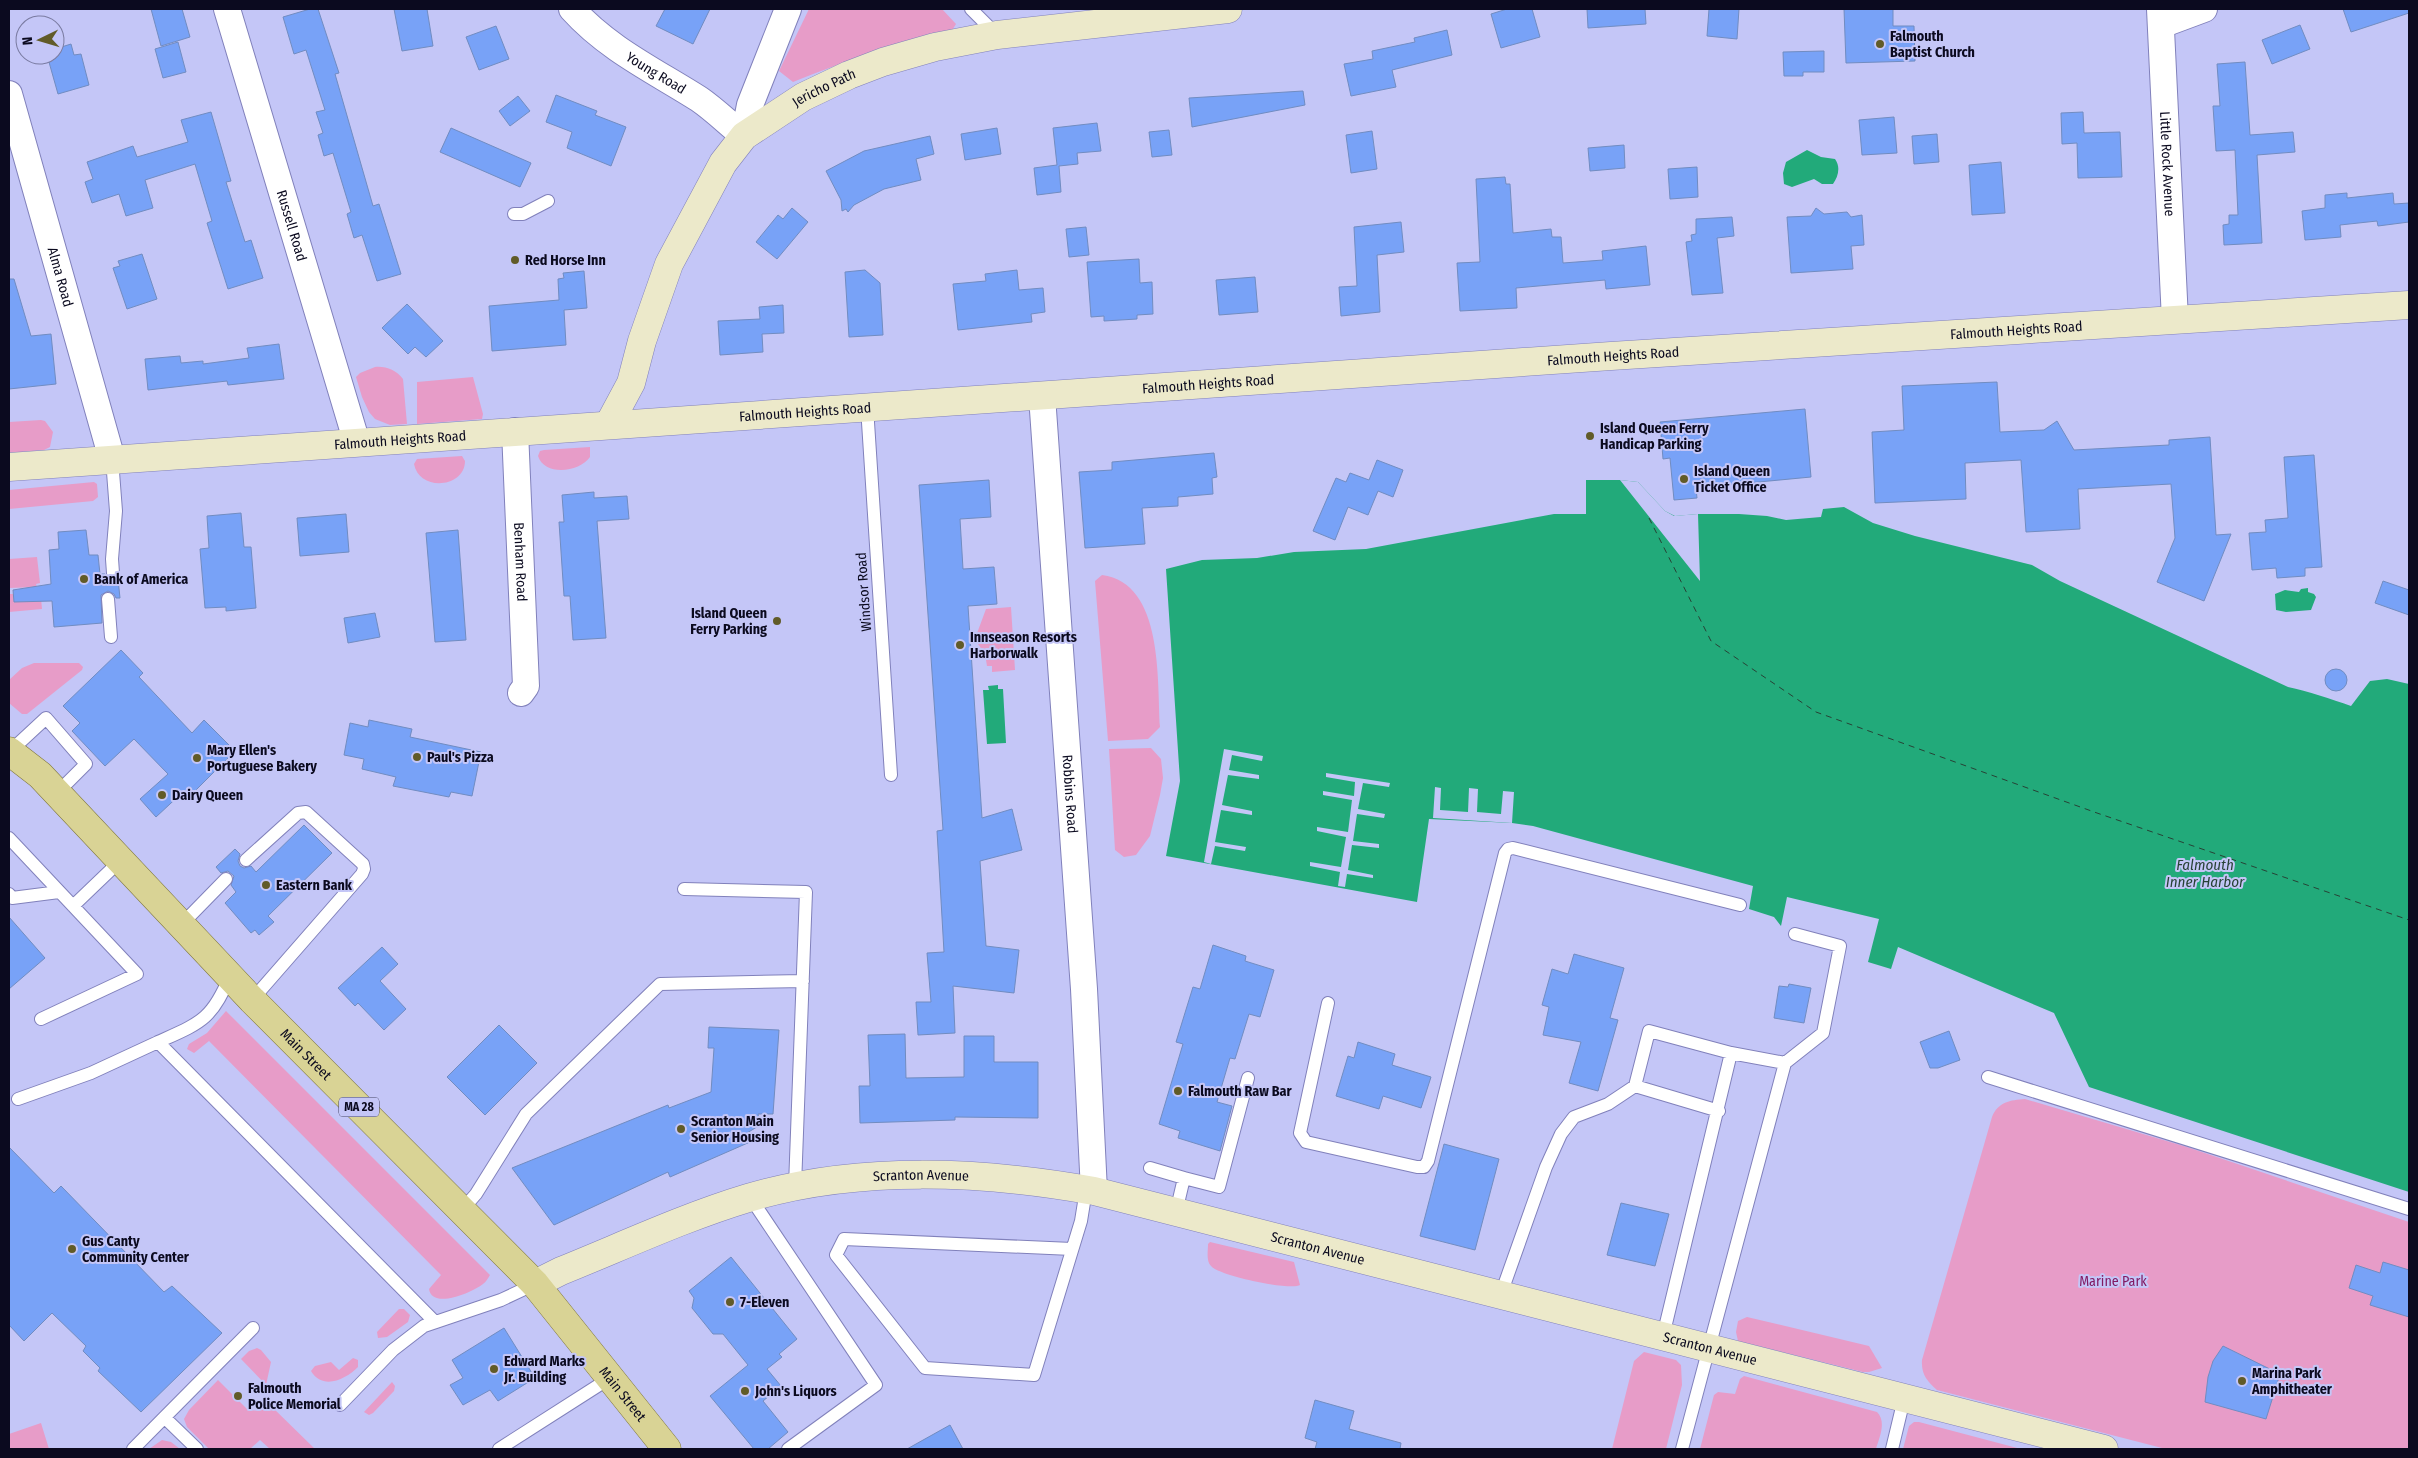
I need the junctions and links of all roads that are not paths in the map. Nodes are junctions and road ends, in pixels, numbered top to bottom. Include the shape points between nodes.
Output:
1 (227, 9) edge
2 (572, 9) edge
3 (788, 9) edge
4 (971, 9) edge
5 (1228, 9) edge
6 (2204, 9) edge
7 (2160, 17) edge
8 (997, 35) junction
9 (9, 94) edge
10 (744, 136) junction
11 (548, 201) dead end
12 (514, 214) dead end
13 (2409, 305) edge
14 (2175, 320) junction
15 (1042, 396) junction
16 (867, 408) junction
17 (609, 424) junction
18 (515, 431) junction
19 (358, 443) junction
20 (112, 459) junction
21 (9, 467) edge
22 (109, 573) dead end
23 (111, 599) dead end
24 (114, 634) dead end
25 (522, 693) dead end
26 (12, 741) edge
27 (891, 775) dead end
28 (48, 784) junction
29 (9, 838) edge
30 (121, 860) junction
31 (246, 860) dead end
32 (226, 879) dead end
33 (684, 889) dead end
34 (59, 892) junction
35 (9, 894) edge
36 (1740, 905) dead end
37 (73, 906) junction
38 (182, 924) junction
39 (1795, 934) dead end
40 (230, 976) junction
41 (803, 981) junction
42 (252, 1000) junction
43 (1328, 1003) dead end
44 (41, 1020) dead end
45 (158, 1042) junction
46 (1731, 1053) junction
47 (1785, 1063) junction
48 (1988, 1076) dead end
49 (1248, 1078) dead end
50 (1635, 1086) junction
51 (18, 1099) dead end
52 (1718, 1111) junction
53 (1150, 1168) dead end
54 (1184, 1178) junction
55 (795, 1186) junction
56 (1090, 1191) junction
57 (750, 1197) junction
58 (2409, 1209) edge
59 (462, 1210) junction
60 (1176, 1212) junction
61 (1072, 1249) junction
62 (534, 1284) junction
63 (1501, 1294) junction
64 (435, 1322) junction
65 (253, 1328) dead end
66 (1662, 1336) junction
67 (1708, 1348) junction
68 (610, 1378) junction
69 (1904, 1399) junction
70 (340, 1405) dead end
71 (165, 1418) junction
72 (2096, 1448) edge
73 (133, 1449) edge
74 (197, 1449) edge
75 (499, 1449) edge
76 (667, 1449) edge
77 (788, 1449) edge
78 (1682, 1449) edge
79 (1892, 1449) edge

1 - 19 street, Russell Road
2 - 10 street, Young Road via 587,26 621,52 701,101
3 - 10 street via 750,105
4 - 8 lane
5 - 8 street, Jericho Path
6 - 7 street
7 - 14 street, Little Rock Avenue
8 - 10 street, Jericho Path via 935,47 849,75 803,97
9 - 20 street, Alma Road
10 - 17 street, Jericho Path via 723,163 668,264 642,341 632,383
11 - 12 lane via 523,214
13 - 14 street, Falmouth Heights Road
14 - 15 street, Falmouth Heights Road
15 - 16 street, Falmouth Heights Road
15 - 56 street, Robbins Road via 1084,989
16 - 17 street, Falmouth Heights Road
16 - 27 lane, Windsor Road
17 - 18 street, Falmouth Heights Road
18 - 19 street, Falmouth Heights Road
18 - 25 street, Benham Road via 526,686
19 - 20 street, Falmouth Heights Road
20 - 21 street, Falmouth Heights Road
20 - 22 lane via 116,511 105,542
23 - 24 lane
26 - 28 main road, Main Street / MA 28
26 - 28 lane via 46,718 86,764
28 - 30 main road, Main Street / MA 28
29 - 34 lane
30 - 37 lane
30 - 38 main road, Main Street / MA 28
31 - 42 lane via 298,812 306,812 363,864 364,869
32 - 38 lane
33 - 41 lane via 806,892
34 - 35 lane via 12,898
34 - 37 lane
36 - 43 lane via 1508,849 1424,1167 1306,1142 1302,1138 1300,1133
37 - 44 lane via 136,974
38 - 40 main road, Main Street / MA 28
39 - 47 lane via 1840,946 1823,1033
40 - 42 main road, Main Street / MA 28
40 - 45 lane via 221,999 204,1020
41 - 55 lane
41 - 59 lane via 660,984 526,1114 476,1194
42 - 59 main road, Main Street / MA 28
45 - 51 lane via 91,1073
45 - 64 lane
46 - 47 lane
46 - 50 lane via 1649,1031
46 - 52 lane
47 - 67 lane
48 - 58 lane
49 - 54 lane via 1219,1188
50 - 52 lane
50 - 63 lane via 1608,1104 1574,1117 1561,1134
52 - 66 lane
53 - 54 lane
54 - 60 lane
55 - 56 street, Scranton Avenue via 876,1175 928,1175 1025,1182
55 - 57 street, Scranton Avenue
56 - 60 street, Scranton Avenue
56 - 61 lane
57 - 62 street, Scranton Avenue
57 - 77 lane via 876,1385
59 - 62 main road, Main Street / MA 28
60 - 63 street, Scranton Avenue
61 - 61 lane via 1034,1374 925,1368 836,1255 844,1239
62 - 64 lane via 501,1300
62 - 68 main road, Main Street / MA 28
63 - 66 street, Scranton Avenue
64 - 70 lane via 424,1326 393,1350
65 - 71 lane
66 - 67 street, Scranton Avenue
67 - 69 street, Scranton Avenue
67 - 78 lane
68 - 75 lane
68 - 76 main road, Main Street / MA 28
69 - 72 street, Scranton Avenue
69 - 79 lane
71 - 73 lane
71 - 74 lane

